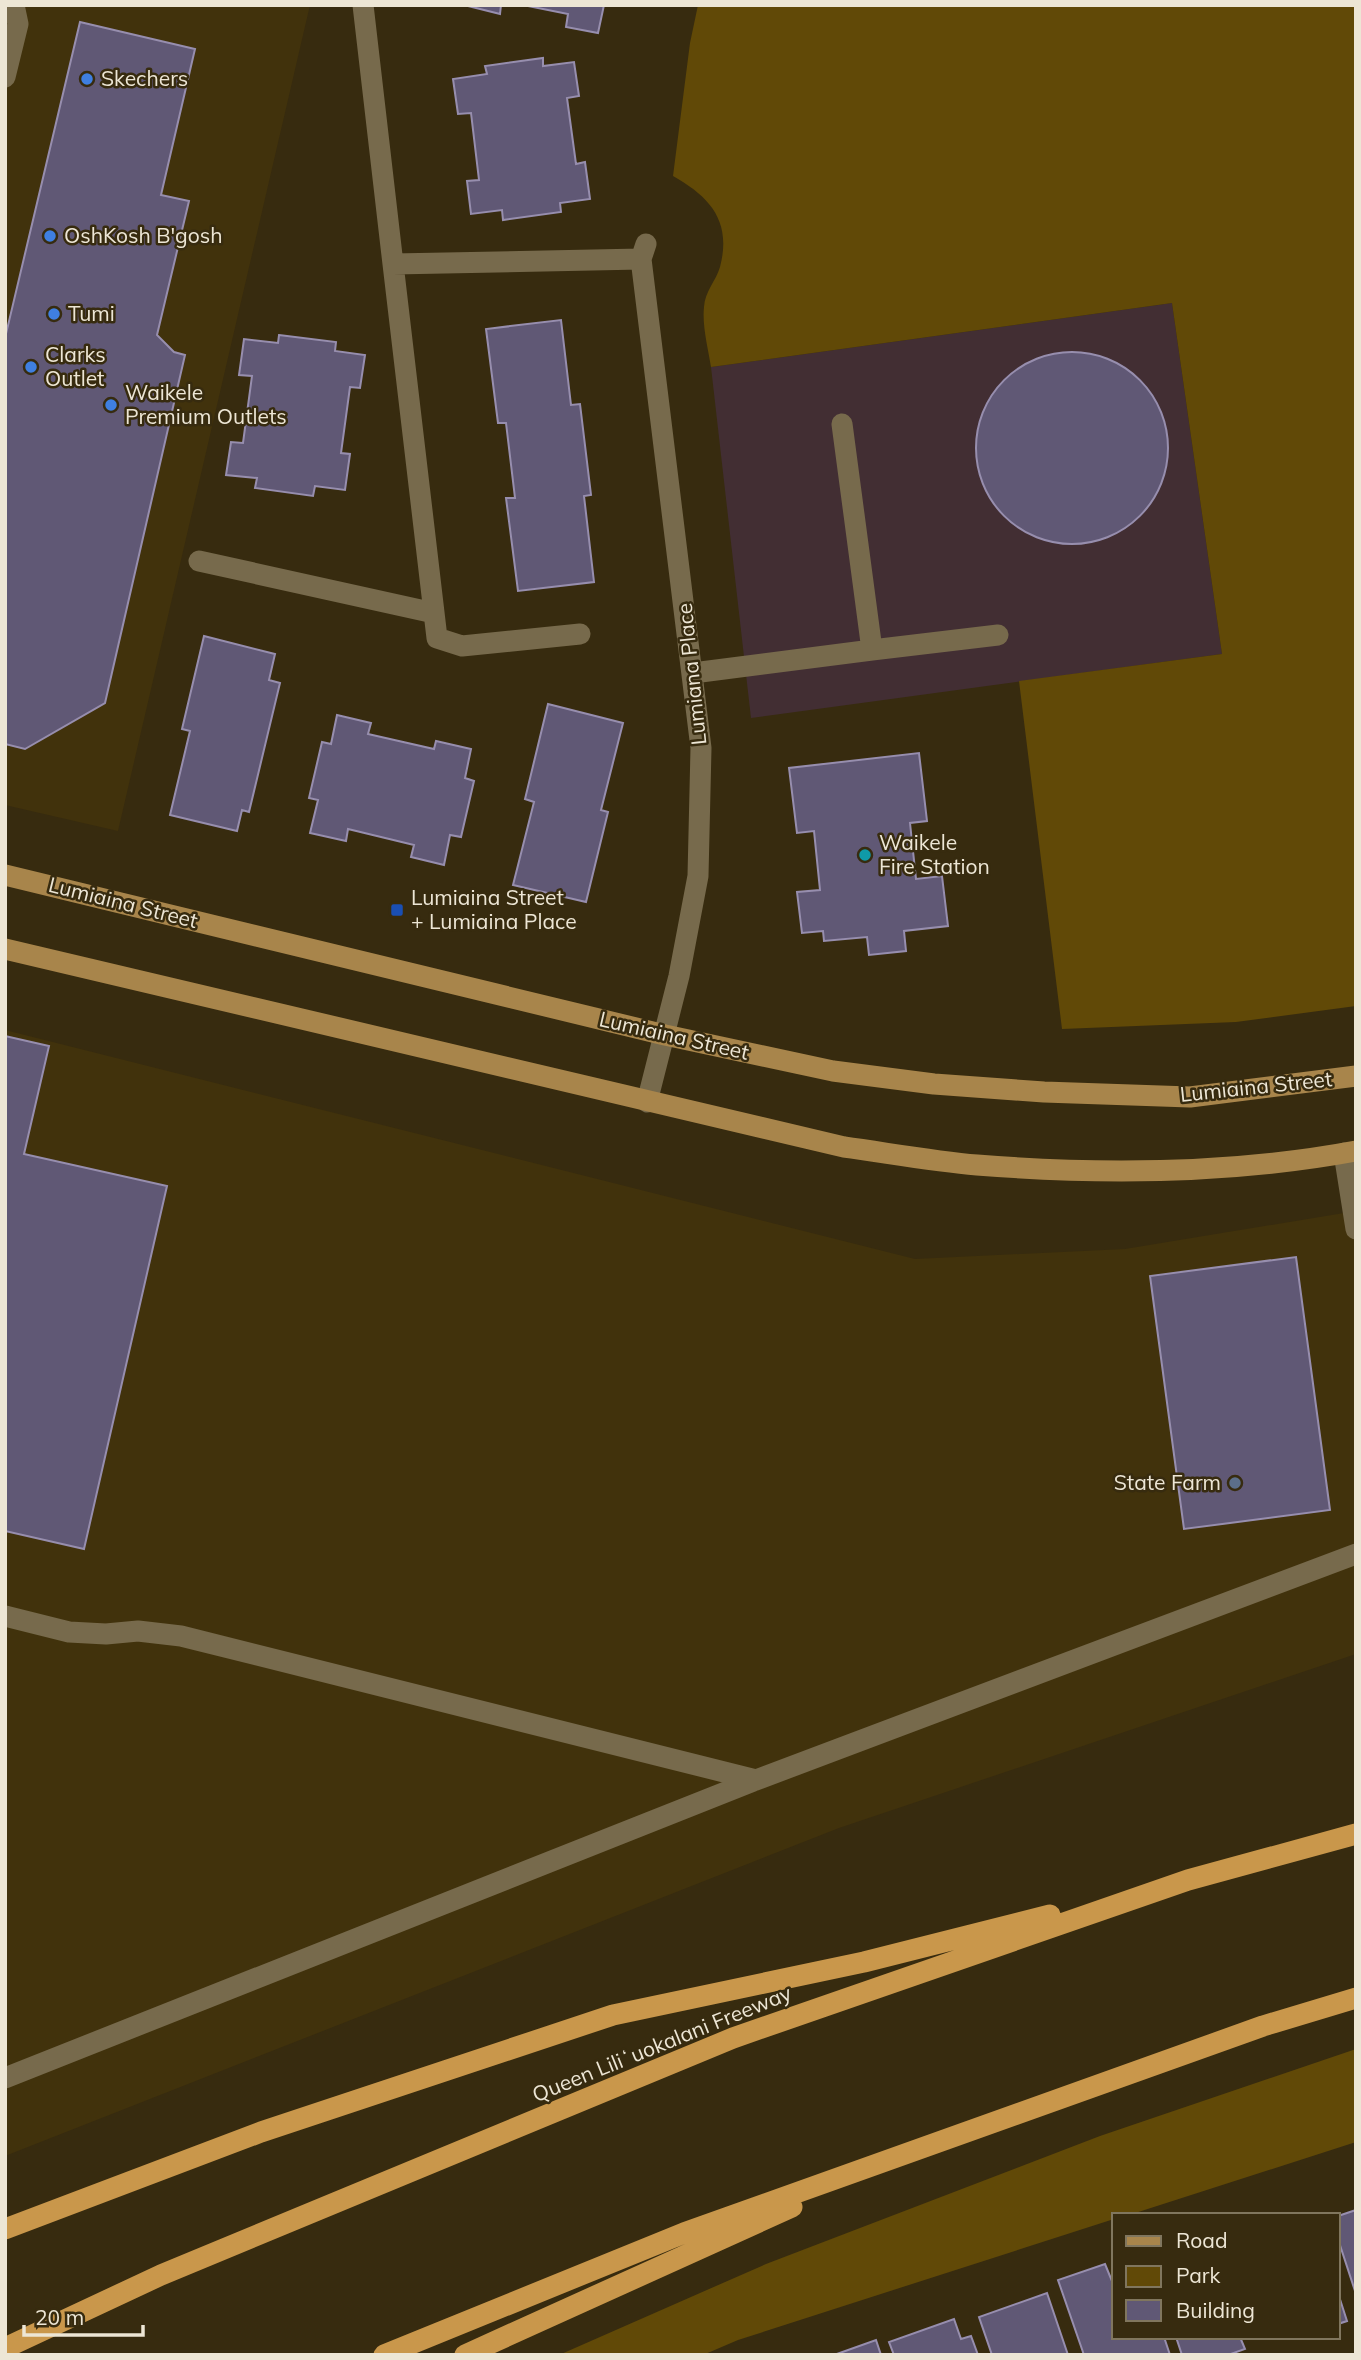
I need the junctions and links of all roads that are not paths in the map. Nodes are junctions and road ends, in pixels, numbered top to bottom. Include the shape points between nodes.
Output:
1 (14, 5) edge
2 (363, 5) edge
3 (5, 76) edge
4 (393, 264) junction
5 (842, 424) dead end
6 (199, 561) dead end
7 (434, 613) junction
8 (580, 634) dead end
9 (998, 635) dead end
10 (872, 650) junction
11 (693, 673) junction
12 (5, 875) edge
13 (5, 949) edge
14 (665, 1035) junction
15 (1356, 1076) edge
16 (647, 1102) junction
17 (1350, 1152) edge
18 (1356, 1229) edge
19 (1356, 1554) edge
20 (5, 1616) edge
21 (755, 1780) junction
22 (1356, 1834) edge
23 (1188, 1880) junction
24 (1356, 1998) edge
25 (5, 2078) edge
26 (937, 2142) junction
27 (5, 2229) edge
28 (5, 2348) edge
29 (384, 2355) edge
30 (465, 2355) edge

1 - 3 street via 18,23
2 - 4 street
4 - 7 street
4 - 11 street, Lumiana Place via 644,252
5 - 10 street
6 - 7 street
7 - 8 street via 437,638 462,646
9 - 10 street
10 - 11 street
11 - 14 street, Lumiana Place via 701,748 699,853 690,922
12 - 14 main road, Lumiaina Street
13 - 16 main road
14 - 15 main road, Lumiaina Street via 833,1071 1044,1092 1190,1097
14 - 16 street, Lumiana Place
16 - 17 main road via 844,1147 976,1164 1110,1170 1222,1168
17 - 18 street
19 - 21 street
20 - 21 street via 69,1632 181,1636
21 - 25 street
22 - 23 highway, Queen Liliʻuokalani Freeway
23 - 27 highway via 864,1962 613,2015 261,2132
23 - 28 highway, Queen Liliʻuokalani Freeway via 733,2038 174,2270
24 - 26 highway via 1263,2026
26 - 29 highway via 684,2233
26 - 30 highway

